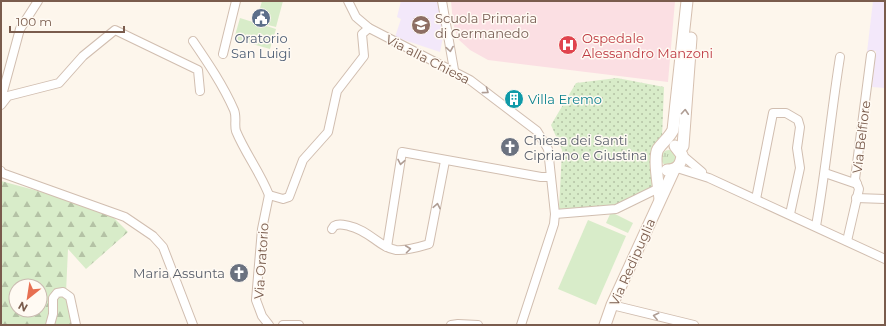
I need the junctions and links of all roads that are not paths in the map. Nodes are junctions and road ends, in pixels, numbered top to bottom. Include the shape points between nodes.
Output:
1 (38, 1) edge
2 (236, 1) edge
3 (348, 1) edge
4 (442, 1) edge
5 (686, 1) edge
6 (694, 1) edge
7 (369, 28) junction
8 (193, 41) dead end
9 (223, 54) dead end
10 (871, 55) dead end
11 (840, 56) dead end
12 (454, 70) junction
13 (200, 90) dead end
14 (1, 99) edge
15 (1, 105) edge
16 (663, 145) junction
17 (681, 153) junction
18 (445, 161) junction
19 (657, 163) junction
20 (675, 169) junction
21 (1, 171) edge
22 (825, 173) junction
23 (550, 177) junction
24 (709, 178) junction
25 (857, 184) junction
26 (659, 194) junction
27 (269, 195) junction
28 (856, 198) junction
29 (756, 199) junction
30 (885, 199) edge
31 (555, 214) junction
32 (790, 214) junction
33 (816, 226) junction
34 (332, 229) dead end
35 (847, 241) junction
36 (387, 247) junction
37 (885, 259) edge
38 (612, 305) junction
39 (691, 324) edge
40 (50, 325) edge
41 (76, 325) edge
42 (193, 325) edge
43 (269, 325) edge
44 (283, 325) edge
45 (298, 325) edge
46 (451, 325) edge
47 (478, 325) edge
48 (521, 325) edge
49 (605, 325) edge

1 - 14 street via 20,29
2 - 9 street
3 - 7 street, Via alla Chiesa via 356,17
4 -> 12 street
5 - 16 main road via 673,130
17 -> 6 main road
7 - 12 street, Via alla Chiesa
7 - 27 street via 362,34 364,56 337,91 328,132 303,160 288,197
8 - 27 street via 219,79 234,111 235,130 263,179
10 - 25 street, Via Belfiore via 855,179
11 - 22 street
12 -> 23 street, Via alla Chiesa via 488,92 537,131 548,149
13 - 15 street via 198,70 115,30 83,56 59,83 8,96
16 - 17 main road via 675,145
16 - 19 main road via 658,149
17 - 20 main road via 681,163
17 - 24 street
18 - 23 street
36 -> 18 street via 396,250 429,244
18 -> 36 street via 402,152
19 - 20 main road via 663,169
19 - 26 main road, Via Redipuglia
20 - 24 street
20 - 26 main road, Via Redipuglia
21 - 42 street via 125,216 153,236 163,246
22 - 25 street
22 - 33 street
23 - 31 street, Via alla Chiesa
24 - 29 street
25 - 28 street, Via Belfiore via 859,190
26 - 31 street via 616,208
26 - 38 main road, Via Redipuglia
27 - 43 street, Via Oratorio via 262,229 256,300 262,316
28 - 30 street
28 - 35 street, Via Belfiore
29 - 32 street
29 - 32 street via 773,113 786,113 798,120 800,127 797,148 800,168
31 - 48 street, Via alla Chiesa via 550,239
32 - 33 street
33 - 35 street
34 - 36 street via 339,224 360,228
35 - 37 street
39 -> 38 street
38 - 49 main road, Via Redipuglia
40 - 41 street via 53,298 57,293 63,292 71,300
44 - 45 street
46 - 47 street

